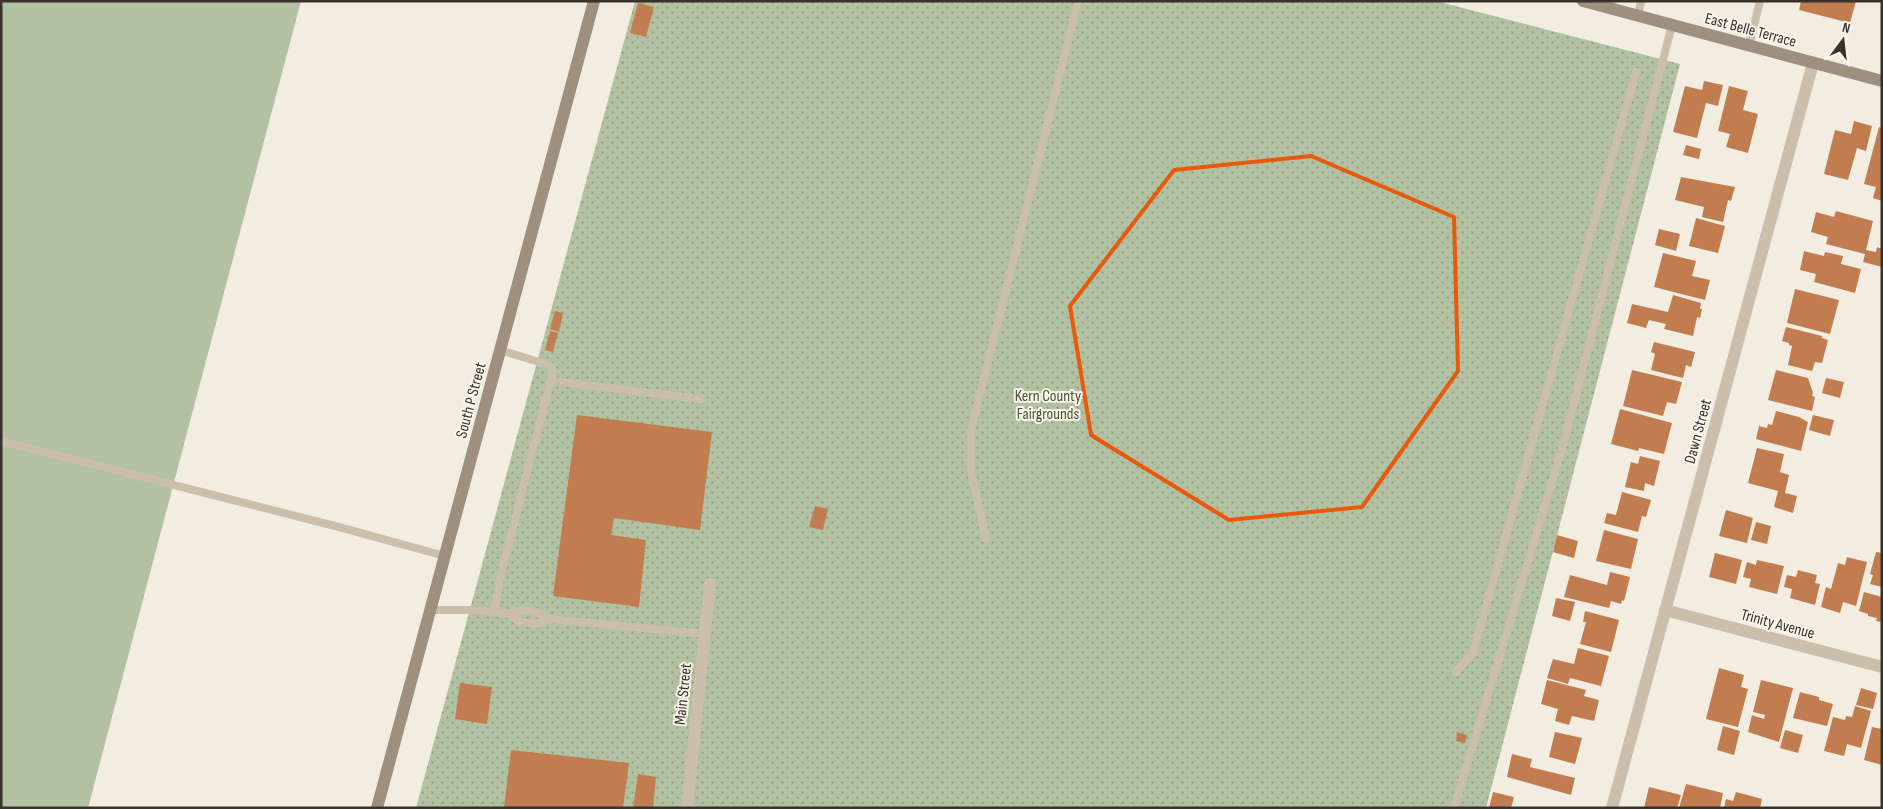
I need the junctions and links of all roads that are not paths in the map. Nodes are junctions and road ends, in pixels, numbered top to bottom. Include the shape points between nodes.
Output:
1 (594, 1) edge
2 (1078, 1) edge
3 (1583, 1) edge
4 (1641, 1) edge
5 (1760, 1) edge
6 (1638, 16) junction
7 (1672, 25) junction
8 (1749, 46) junction
9 (1813, 63) junction
10 (1636, 72) dead end
11 (1882, 81) edge
12 (500, 350) junction
13 (550, 381) junction
14 (701, 399) dead end
15 (1, 441) edge
16 (986, 539) dead end
17 (445, 556) junction
18 (710, 584) dead end
19 (430, 610) junction
20 (1666, 610) junction
21 (494, 612) junction
22 (509, 614) junction
23 (549, 619) junction
24 (705, 634) junction
25 (1882, 668) edge
26 (1456, 672) dead end
27 (377, 808) edge
28 (687, 808) edge
29 (1454, 808) edge
30 (1612, 808) edge

1 - 12 street, South P Street
2 - 16 lane via 970,430 971,470
3 - 6 street, East Belle Terrace
4 - 6 lane
5 - 8 lane
6 - 7 street, East Belle Terrace
7 - 8 street, East Belle Terrace
7 - 29 lane via 1562,450
8 - 9 street, East Belle Terrace
9 - 11 street, East Belle Terrace
9 - 20 street, Dawn Street
10 - 26 lane via 1472,653
12 - 13 lane via 549,364 553,371
12 - 17 street, South P Street
13 - 14 lane
13 - 21 lane
15 - 17 lane
17 - 19 street, South P Street
18 - 24 street, Main Street
19 - 21 lane
19 - 27 street, South P Street
20 - 25 street, Trinity Avenue
20 - 30 street, Dawn Street
21 - 22 lane
22 - 23 lane via 520,609 537,611
22 - 23 lane via 519,622 536,624
23 - 24 lane
24 - 28 street, Main Street

